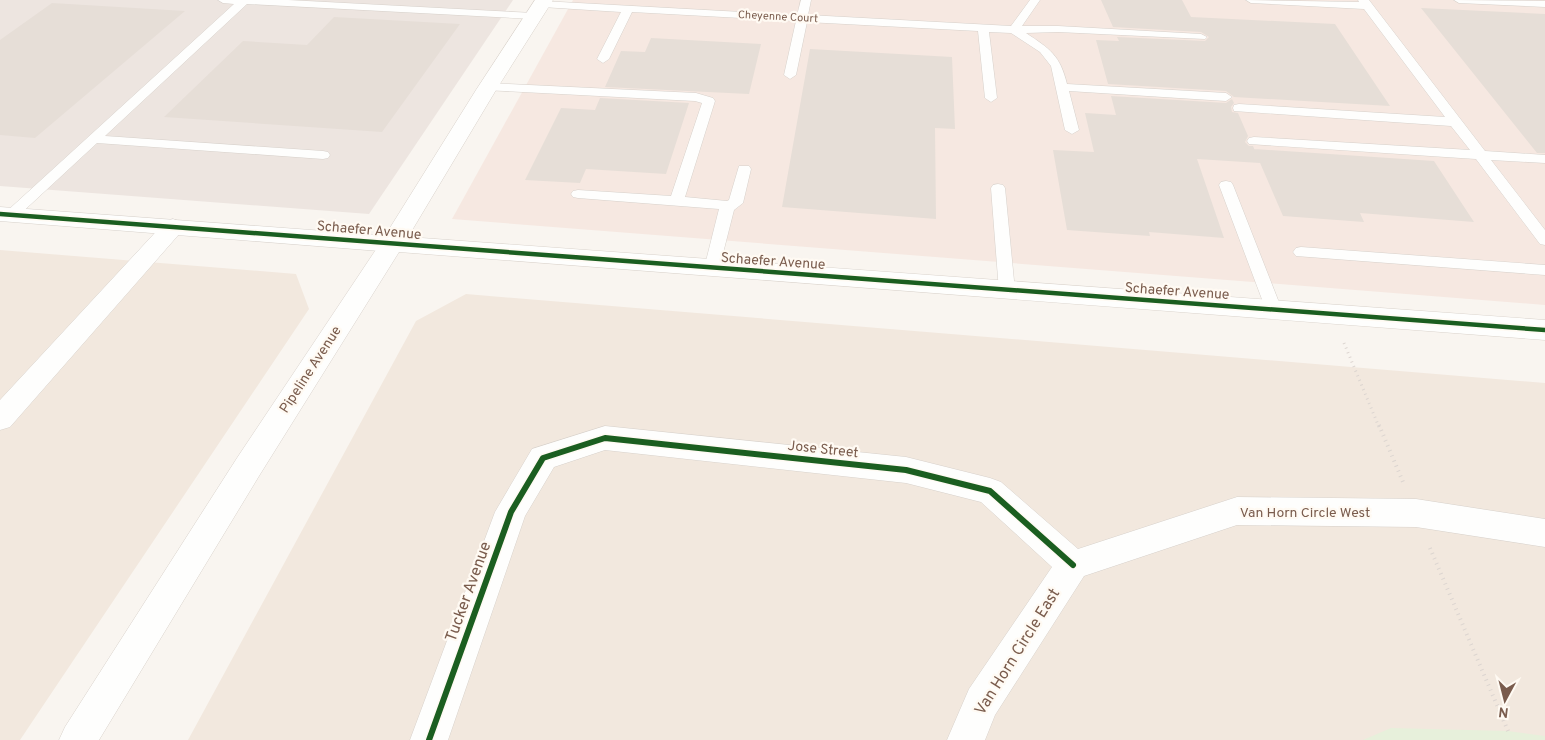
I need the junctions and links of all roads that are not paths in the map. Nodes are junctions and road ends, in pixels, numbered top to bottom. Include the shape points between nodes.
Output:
1 (223, 0) edge
2 (460, 0) edge
3 (731, 0) edge
4 (806, 0) edge
5 (1036, 0) edge
6 (1250, 0) edge
7 (1459, 0) edge
8 (244, 1) junction
9 (1366, 3) edge
10 (387, 4) edge
11 (1545, 4) edge
12 (540, 7) edge
13 (628, 9) junction
14 (451, 12) junction
15 (726, 14) junction
16 (802, 19) junction
17 (983, 29) junction
18 (1014, 30) junction
19 (1201, 37) dead end
20 (603, 59) dead end
21 (790, 75) dead end
22 (488, 87) junction
23 (1063, 87) junction
24 (1226, 97) dead end
25 (991, 98) dead end
26 (1239, 108) dead end
27 (1456, 122) junction
28 (1072, 130) dead end
29 (94, 138) junction
30 (1254, 141) dead end
31 (323, 155) dead end
32 (1481, 155) junction
33 (1545, 159) edge
34 (744, 169) dead end
35 (1226, 184) dead end
36 (998, 188) dead end
37 (578, 194) dead end
38 (677, 201) junction
39 (727, 207) junction
40 (6, 215) edge
41 (173, 227) junction
42 (1545, 240) edge
43 (392, 244) junction
44 (1300, 252) dead end
45 (712, 269) junction
46 (1545, 270) edge
47 (1007, 291) junction
48 (1274, 310) junction
49 (1545, 330) edge
50 (0, 419) edge
51 (543, 458) joint
52 (1545, 533) edge
53 (1073, 565) junction
54 (78, 740) edge
55 (429, 740) edge
56 (966, 740) edge

1 - 8 lane, Cheyenne Court
2 - 14 lane
3 - 15 lane
4 - 16 lane
5 - 18 lane
6 - 9 lane
7 - 11 lane
8 - 10 lane, Cheyenne Court
8 - 29 lane
9 - 27 lane
10 - 14 lane, Cheyenne Court
12 - 13 lane, Cheyenne Court
12 - 14 lane, Cheyenne Court
12 - 22 main road, Pipeline Avenue
13 - 15 lane, Cheyenne Court
13 - 20 lane
15 - 16 lane, Cheyenne Court
16 - 17 lane, Cheyenne Court
16 - 21 lane
17 - 18 lane, Cheyenne Court
17 - 25 lane
18 - 19 lane, Cheyenne Court via 1058,29
18 - 23 lane via 1044,50 1059,70
22 - 38 lane via 696,97 709,101
22 - 43 main road, Pipeline Avenue
23 - 24 lane
23 - 28 lane
26 - 27 lane
27 - 32 lane
29 - 31 lane
29 - 40 lane
30 - 32 lane
32 - 33 lane
32 - 42 lane
34 - 39 lane via 736,203
35 - 48 lane
36 - 47 lane
37 - 38 lane
38 - 39 lane
39 - 45 lane
40 - 41 main road, Schaefer Avenue
41 - 43 main road, Schaefer Avenue
41 - 50 main road
43 - 45 main road, Schaefer Avenue
43 - 54 main road, Pipeline Avenue
44 - 46 lane
45 - 47 main road, Schaefer Avenue
47 - 48 main road, Schaefer Avenue
48 - 49 main road, Schaefer Avenue
51 - 53 main road, Jose Street via 605,438 906,470 990,491
51 - 55 main road, Tucker Avenue via 511,512
52 - 53 main road, Van Horn Circle West via 1416,513 1237,511
53 - 56 main road, Van Horn Circle East via 982,702

